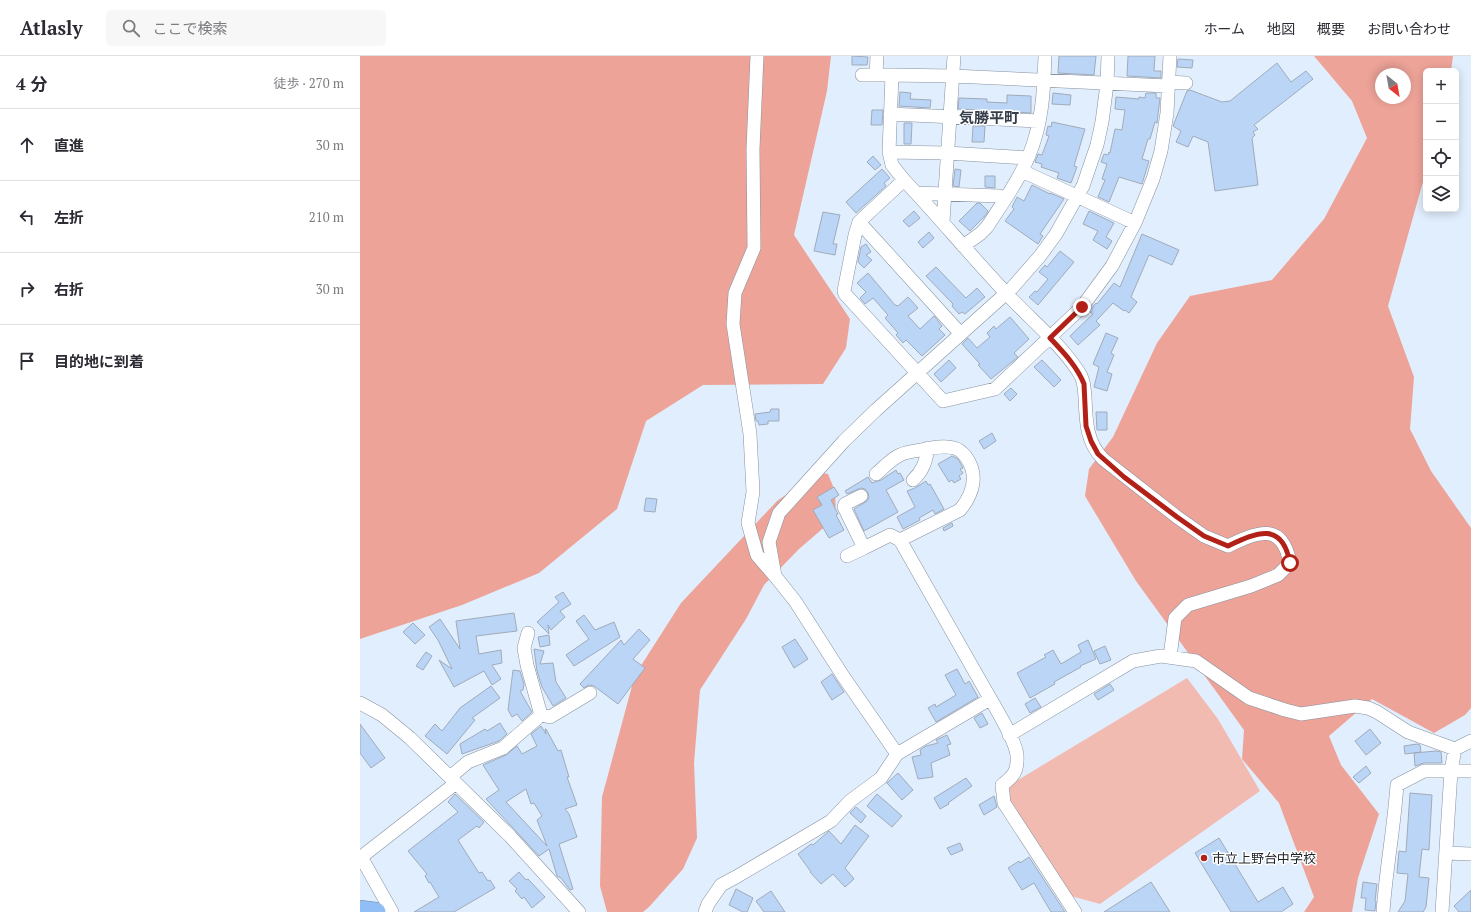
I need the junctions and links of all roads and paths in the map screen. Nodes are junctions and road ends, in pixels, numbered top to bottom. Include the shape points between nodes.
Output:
1 (757, 56) edge
2 (877, 56) edge
3 (954, 56) edge
4 (1045, 56) edge
5 (1108, 56) edge
6 (1170, 56) edge
7 (862, 74) dead end
8 (876, 75) junction
9 (892, 75) junction
10 (953, 76) junction
11 (1044, 81) junction
12 (1186, 83) dead end
13 (1107, 84) junction
14 (1168, 84) junction
15 (890, 114) junction
16 (950, 117) junction
17 (1039, 121) junction
18 (889, 152) junction
19 (947, 153) junction
20 (1028, 158) junction
21 (1022, 171) junction
22 (904, 180) junction
23 (916, 193) junction
24 (945, 194) junction
25 (1078, 197) junction
26 (1005, 199) junction
27 (859, 222) junction
28 (943, 222) junction
29 (1135, 223) junction
30 (963, 246) junction
31 (1006, 293) junction
32 (960, 333) junction
33 (1050, 338) junction
34 (917, 371) junction
35 (928, 448) junction
36 (876, 474) dead end
37 (913, 480) dead end
38 (861, 496) dead end
39 (900, 540) junction
40 (864, 548) junction
41 (847, 556) dead end
42 (776, 576) junction
43 (528, 633) dead end
44 (1170, 657) junction
45 (590, 693) dead end
46 (990, 699) junction
47 (360, 703) edge
48 (541, 715) junction
49 (1009, 735) junction
50 (1471, 741) edge
51 (1455, 749) junction
52 (897, 754) junction
53 (1451, 771) junction
54 (1471, 771) edge
55 (453, 780) junction
56 (1446, 853) junction
57 (1471, 854) edge
58 (361, 858) edge
59 (360, 910) edge
60 (376, 912) edge
61 (392, 912) edge
62 (579, 912) edge
63 (705, 912) edge
64 (1075, 912) edge
65 (1383, 912) edge
66 (1442, 912) edge

1 - 42 street via 753,149 754,248 735,293 733,324 750,434 753,492 748,523 757,555
2 - 8 street
3 - 10 street
4 - 11 street
5 - 13 street
6 - 14 street
7 - 8 street
8 - 9 street
9 - 10 street
9 - 15 street
10 - 11 street
10 - 16 street
11 - 13 street
11 - 17 street
12 - 14 street
13 - 14 street
13 - 25 street via 1097,145
14 - 29 street via 1167,113 1160,151 1153,179
15 - 16 street
15 - 18 street
16 - 17 street
16 - 19 street
17 - 20 street
18 - 19 street
18 - 22 street via 892,165
19 - 20 street
19 - 24 street
20 - 21 street
21 - 25 street
21 - 26 street
22 - 23 street
22 - 27 street
23 - 24 street
23 - 28 street
24 - 26 street via 999,196
24 - 28 street
25 - 29 street
25 - 31 street via 1052,240
26 - 30 street via 987,228
27 - 32 street
27 - 34 street via 845,294
28 - 30 street
29 - 33 street via 1112,266 1086,301
30 - 31 street
31 - 32 street
31 - 33 street
32 - 34 street
33 - 34 street via 995,389 943,401
33 - 44 street via 1082,377 1086,426 1098,454 1103,459 1204,536 1228,546 1252,535 1267,532 1280,539 1288,551 1290,563 1278,575 1188,605 1175,618
34 - 42 street via 844,441 779,513 769,542
35 - 36 street via 901,454
35 - 37 street via 925,464
35 - 39 street via 947,446 964,455 974,476 971,492 960,510
38 - 40 street via 844,507
39 - 40 street via 890,535
39 - 46 street
40 - 41 street
42 - 52 street
43 - 48 street via 524,648
44 - 49 street via 1133,661
44 - 51 street via 1196,661 1248,698 1285,710 1301,714 1355,706 1368,708 1408,732
45 - 48 street via 550,718
46 - 49 street
46 - 52 street
47 - 55 street via 382,715 399,729
48 - 55 street via 503,748 468,762
49 - 64 street via 1015,746 1017,766 1014,775 1002,785 1004,803
50 - 51 street
51 - 53 street
52 - 63 street via 881,778 850,801 831,821 721,885
53 - 54 street
53 - 56 street
53 - 65 street via 1424,771 1397,785
55 - 58 street
55 - 62 street via 510,836
56 - 57 street
56 - 66 street
58 - 61 street
59 - 60 highway

